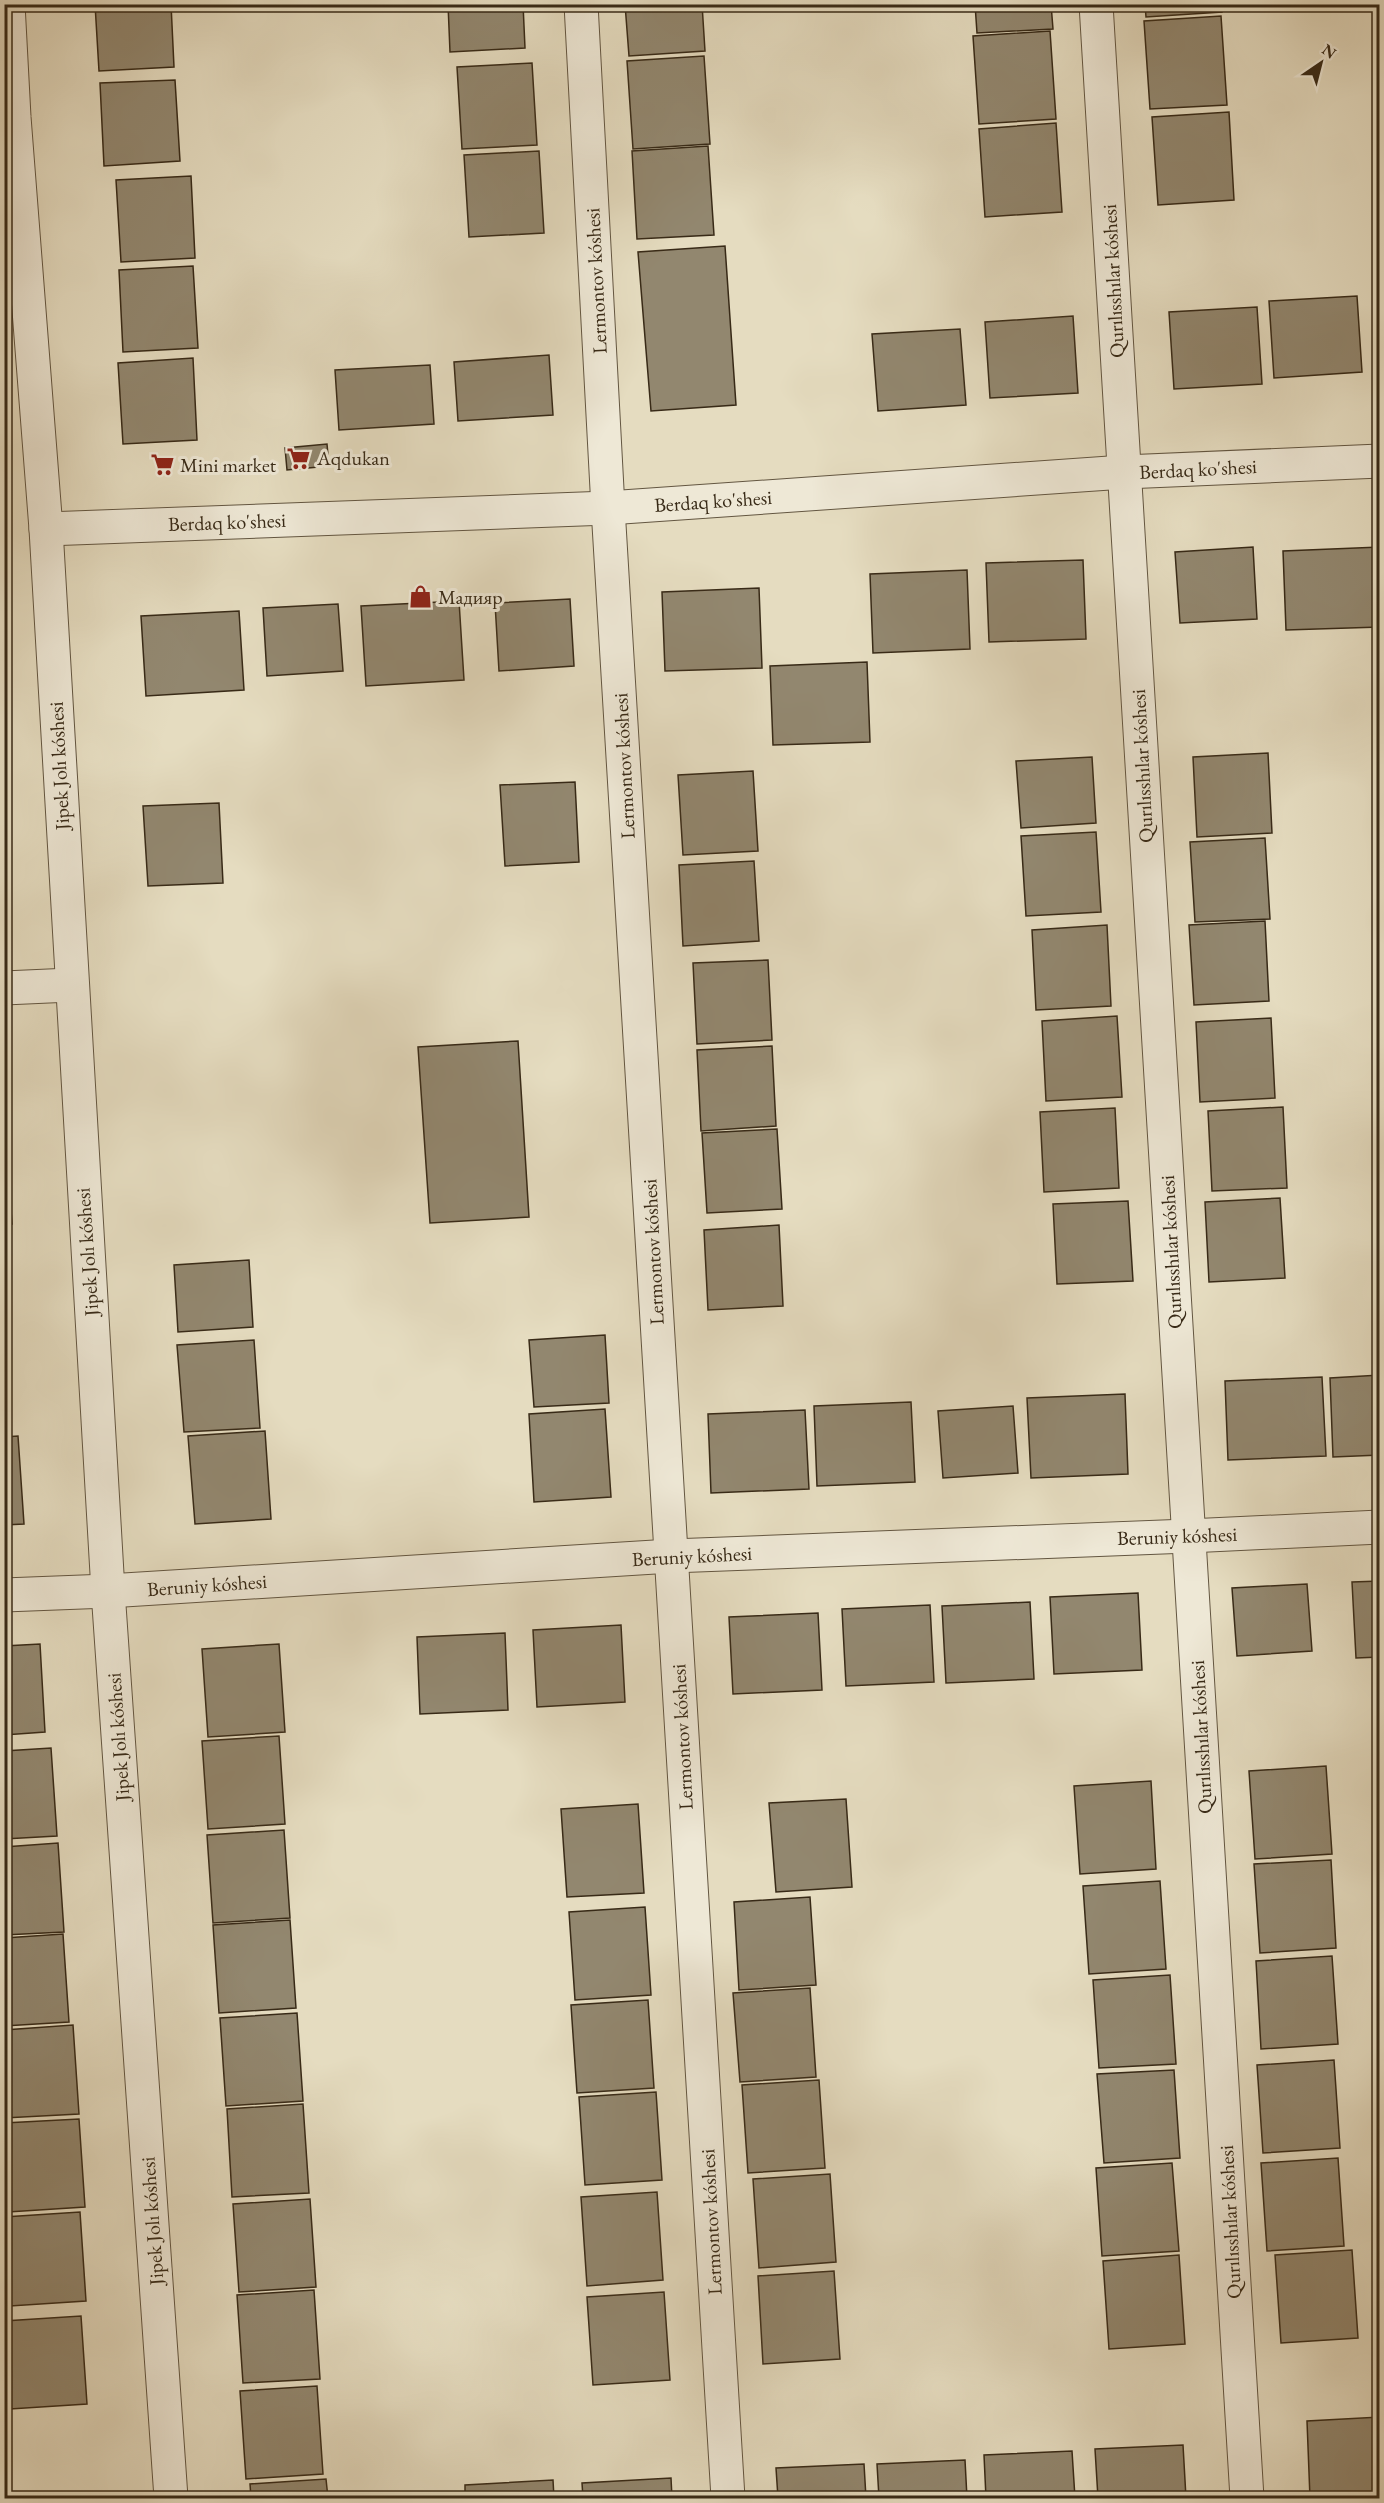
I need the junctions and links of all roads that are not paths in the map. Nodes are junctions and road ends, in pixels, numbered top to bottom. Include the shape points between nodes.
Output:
1 (8, 4) edge
2 (581, 4) edge
3 (1096, 4) edge
4 (9, 117) edge
5 (1380, 461) edge
6 (1124, 472) junction
7 (608, 508) junction
8 (46, 529) junction
9 (71, 985) junction
10 (4, 988) edge
11 (1380, 1527) edge
12 (1188, 1536) junction
13 (671, 1556) junction
14 (108, 1591) junction
15 (4, 1595) edge
16 (171, 2499) edge
17 (728, 2499) edge
18 (1247, 2499) edge

1 - 4 street, Jipek Jolı kóshesi
2 - 7 street, Lermontov kóshesi
3 - 6 street, Qurılısshılar kóshesi
4 - 8 street, Jipek Jolı kóshesi
5 - 6 street, Berdaq ko'shesi
6 - 7 street, Berdaq ko'shesi
6 - 12 street, Qurılısshılar kóshesi
7 - 8 street, Berdaq ko'shesi
7 - 13 street, Lermontov kóshesi
8 - 9 street, Jipek Jolı kóshesi
9 - 10 street
9 - 14 street, Jipek Jolı kóshesi
11 - 12 street, Beruniy kóshesi
12 - 13 street, Beruniy kóshesi
12 - 18 street, Qurılısshılar kóshesi
13 - 14 street, Beruniy kóshesi
13 - 17 street, Lermontov kóshesi
14 - 15 street, Beruniy kóshesi
14 - 16 street, Jipek Jolı kóshesi

